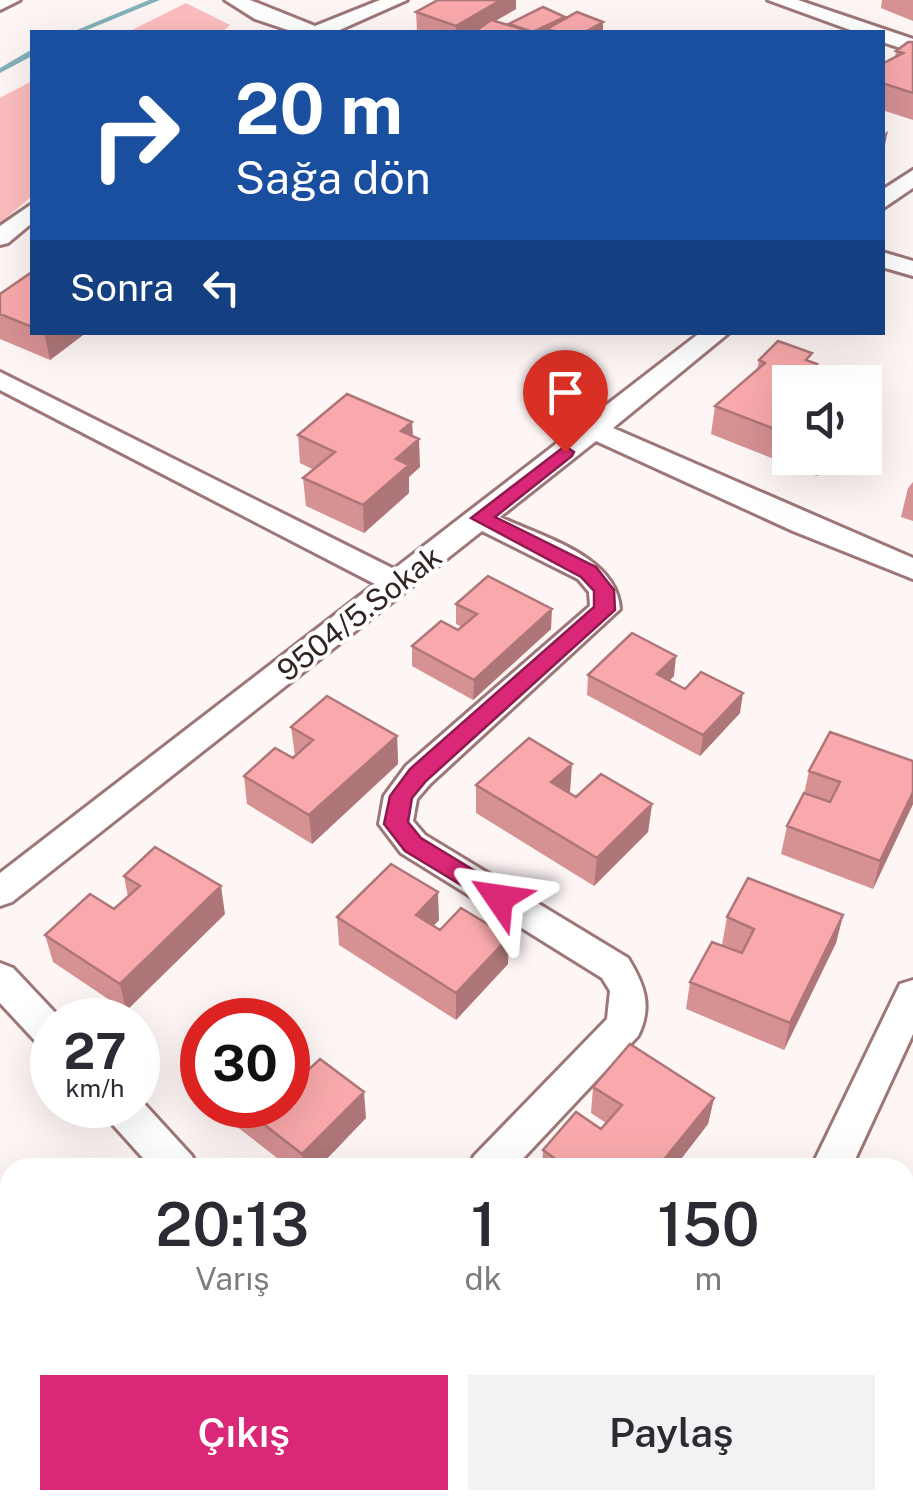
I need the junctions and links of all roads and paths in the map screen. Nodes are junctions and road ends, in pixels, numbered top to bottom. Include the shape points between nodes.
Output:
1 (10, 0) edge
2 (235, 0) edge
3 (397, 0) edge
4 (778, 0) edge
5 (0, 4) edge
6 (262, 15) junction
7 (244, 30) edge
8 (309, 30) edge
9 (320, 30) edge
10 (868, 30) edge
11 (885, 37) edge
12 (913, 46) edge
13 (913, 176) edge
14 (885, 199) edge
15 (30, 213) edge
16 (0, 238) edge
17 (885, 260) edge
18 (913, 269) edge
19 (714, 335) edge
20 (0, 380) edge
21 (593, 429) junction
22 (480, 518) junction
23 (913, 570) edge
24 (398, 583) junction
25 (0, 892) edge
26 (0, 978) edge
27 (913, 995) edge
28 (30, 1010) edge
29 (141, 1128) edge
30 (169, 1158) edge
31 (498, 1158) edge
32 (837, 1158) edge

1 - 5 street
2 - 6 street
3 - 9 street
4 - 10 street
6 - 7 street
6 - 8 street
11 - 12 street
13 - 14 street
15 - 16 street
17 - 18 street
19 - 21 street, 9504/5.Sokak
20 - 24 street
21 - 22 street, 9504/5.Sokak
21 - 23 street
22 - 24 street, 9504/5.Sokak
22 - 31 street via 588,572 604,590 605,610 418,775 401,796 396,824 413,844 615,968 628,990 626,1024
24 - 25 street, 9504/5.Sokak
26 - 28 street
27 - 32 street
29 - 30 street

